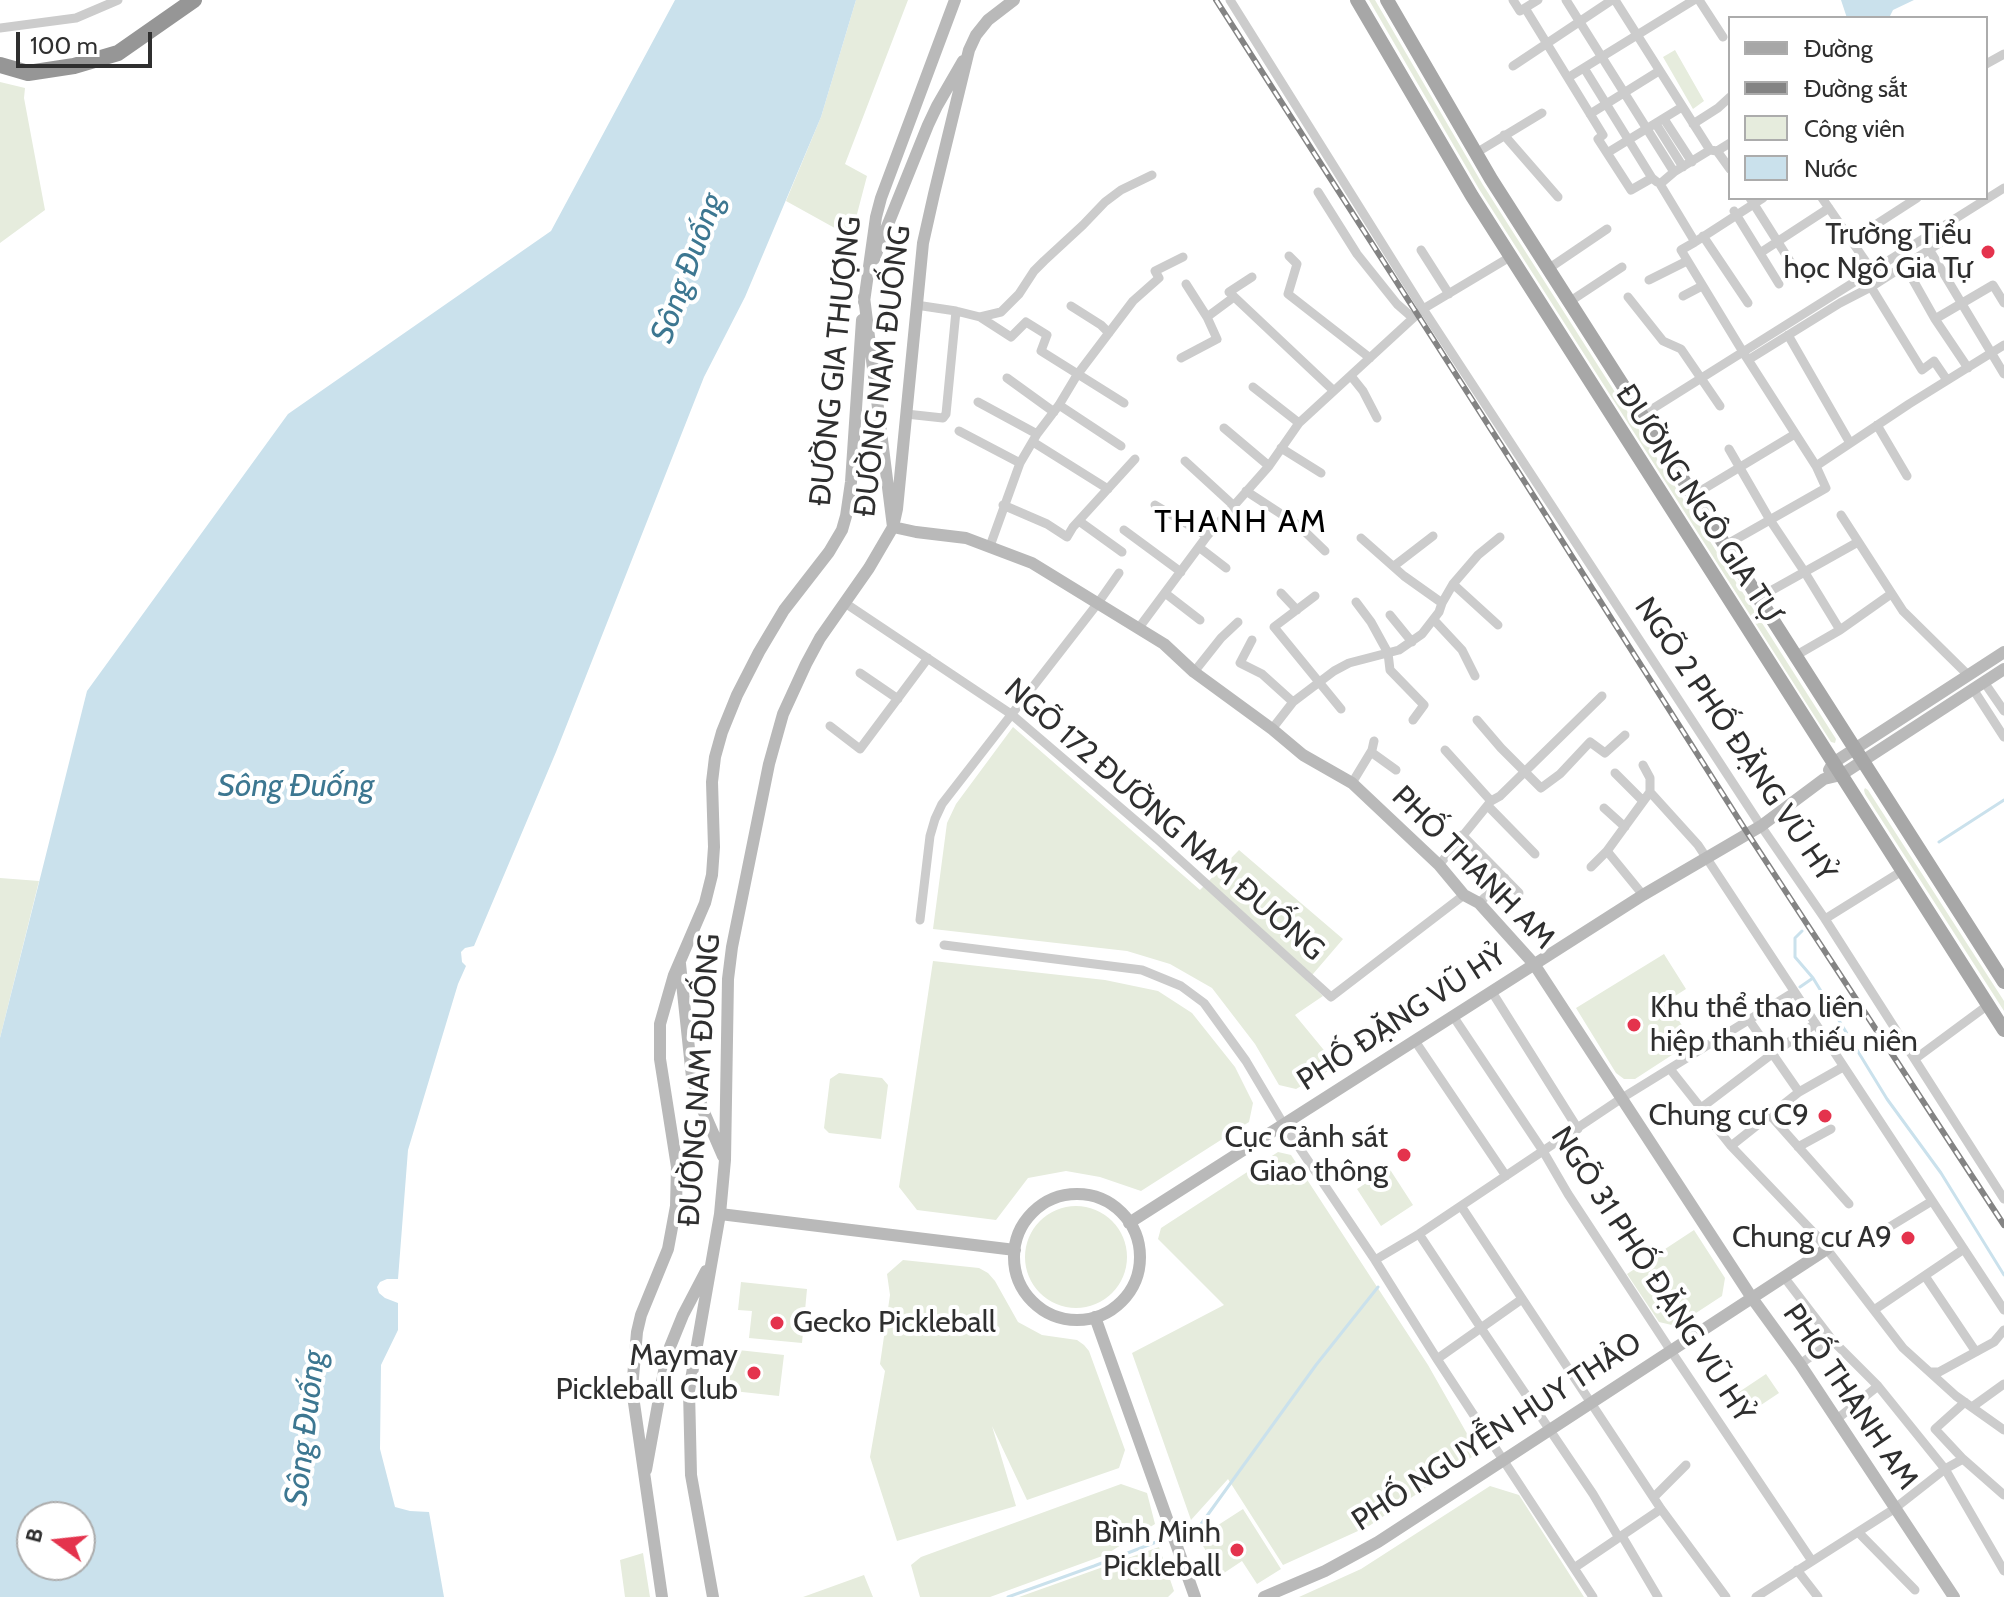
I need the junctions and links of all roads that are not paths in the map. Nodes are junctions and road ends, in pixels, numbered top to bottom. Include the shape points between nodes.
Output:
1 (118, 0) edge
2 (194, 0) edge
3 (955, 0) edge
4 (1014, 0) edge
5 (1230, 0) edge
6 (1357, 0) edge
7 (1387, 0) edge
8 (1513, 0) edge
9 (1538, 0) edge
10 (1566, 0) edge
11 (1613, 0) edge
12 (1692, 1) edge
13 (1525, 8) junction
14 (1579, 21) junction
15 (0, 28) edge
16 (1637, 36) junction
17 (1723, 37) dead end
18 (1547, 42) junction
19 (969, 50) junction
20 (1602, 57) junction
21 (0, 65) edge
22 (1513, 66) dead end
23 (1584, 68) junction
24 (1659, 71) junction
25 (1569, 77) junction
26 (1624, 93) junction
27 (1728, 99) edge
28 (1607, 104) junction
29 (1682, 107) junction
30 (1542, 113) dead end
31 (1590, 114) junction
32 (1655, 124) junction
33 (1693, 124) junction
34 (1504, 135) junction
35 (1628, 140) junction
36 (1728, 144) edge
37 (1714, 150) junction
38 (1476, 153) junction
39 (1607, 153) junction
40 (1683, 167) junction
41 (1728, 167) edge
42 (1152, 175) dead end
43 (1656, 181) junction
44 (1318, 192) dead end
45 (1558, 197) dead end
46 (1756, 200) edge
47 (1823, 200) edge
48 (1914, 200) edge
49 (1985, 200) edge
50 (1829, 208) junction
51 (1735, 213) junction
52 (1607, 229) dead end
53 (1949, 237) dead end
54 (1699, 239) junction
55 (1852, 240) junction
56 (1779, 242) junction
57 (1929, 249) junction
58 (1421, 250) dead end
59 (1760, 253) junction
60 (1289, 256) dead end
61 (1183, 257) dead end
62 (1510, 257) junction
63 (1687, 261) junction
64 (1904, 264) junction
65 (1622, 267) dead end
66 (1548, 269) junction
67 (1873, 271) junction
68 (1798, 274) dead end
69 (867, 277) junction
70 (1252, 277) dead end
71 (1649, 280) dead end
72 (1186, 284) dead end
73 (1779, 284) dead end
74 (1875, 284) junction
75 (1702, 286) junction
76 (1449, 294) junction
77 (1683, 296) dead end
78 (864, 297) junction
79 (1234, 297) junction
80 (1628, 297) dead end
81 (1569, 302) junction
82 (1748, 303) dead end
83 (1962, 303) junction
84 (2004, 303) edge
85 (916, 305) junction
86 (1071, 306) dead end
87 (1423, 309) junction
88 (956, 311) junction
89 (980, 317) junction
90 (1207, 317) junction
91 (1413, 318) junction
92 (1935, 319) junction
93 (1109, 333) junction
94 (1788, 335) junction
95 (2004, 345) edge
96 (1991, 354) junction
97 (1943, 355) dead end
98 (1745, 356) junction
99 (1181, 358) dead end
100 (1370, 358) junction
101 (1934, 361) junction
102 (1968, 368) junction
103 (2004, 374) edge
104 (1077, 375) junction
105 (1351, 376) junction
106 (1007, 378) dead end
107 (1701, 378) junction
108 (1947, 380) junction
109 (1253, 387) dead end
110 (1334, 391) junction
111 (978, 402) dead end
112 (1124, 403) dead end
113 (1720, 406) dead end
114 (1056, 409) junction
115 (906, 414) junction
116 (1641, 416) junction
117 (1377, 418) dead end
118 (1299, 423) junction
119 (1877, 425) junction
120 (1224, 428) dead end
121 (959, 431) dead end
122 (1795, 434) junction
123 (1035, 438) junction
124 (1850, 443) junction
125 (1121, 446) dead end
126 (1281, 448) junction
127 (1729, 449) dead end
128 (1135, 459) dead end
129 (1185, 461) dead end
130 (1020, 463) junction
131 (1269, 466) junction
132 (1816, 466) junction
133 (1740, 467) junction
134 (1321, 473) dead end
135 (1907, 476) dead end
136 (1108, 489) junction
137 (1246, 491) junction
138 (1692, 496) junction
139 (1003, 505) junction
140 (1155, 505) dead end
141 (1233, 505) junction
142 (1841, 515) dead end
143 (1770, 520) junction
144 (1079, 521) junction
145 (893, 527) junction
146 (1124, 530) dead end
147 (1207, 536) junction
148 (1433, 536) dead end
149 (1500, 537) dead end
150 (1361, 538) dead end
151 (1858, 542) junction
152 (990, 546) junction
153 (1724, 546) junction
154 (1200, 548) junction
155 (1325, 551) dead end
156 (1122, 552) dead end
157 (1394, 566) junction
158 (1226, 568) dead end
159 (1804, 571) junction
160 (1181, 572) junction
161 (1119, 573) dead end
162 (1453, 584) junction
163 (1165, 593) junction
164 (1281, 593) dead end
165 (1891, 594) junction
166 (1315, 596) dead end
167 (1758, 598) junction
168 (1356, 602) dead end
169 (845, 603) junction
170 (1098, 603) junction
171 (1442, 603) junction
172 (1297, 610) junction
173 (1390, 615) dead end
174 (1200, 620) dead end
175 (1434, 620) junction
176 (1238, 622) dead end
177 (1498, 625) dead end
178 (1138, 629) junction
179 (1840, 630) junction
180 (1252, 640) dead end
181 (1412, 642) junction
182 (2004, 652) edge
183 (1388, 653) junction
184 (1795, 656) junction
185 (928, 658) junction
186 (2004, 669) edge
187 (1194, 672) junction
188 (860, 673) dead end
189 (1968, 675) junction
190 (1475, 676) dead end
191 (1319, 682) junction
192 (1978, 686) junction
193 (1602, 696) dead end
194 (898, 699) junction
195 (1293, 702) junction
196 (1341, 709) dead end
197 (2004, 711) edge
198 (1011, 714) junction
199 (1413, 720) dead end
200 (1477, 720) dead end
201 (830, 726) dead end
202 (1272, 729) junction
203 (1625, 735) dead end
204 (2004, 737) edge
205 (1374, 741) dead end
206 (1445, 750) dead end
207 (1371, 752) junction
208 (1858, 755) junction
209 (1643, 765) dead end
210 (1837, 769) junction
211 (1396, 770) dead end
212 (1525, 771) junction
213 (1615, 773) dead end
214 (1352, 783) junction
215 (1650, 792) junction
216 (1643, 801) junction
217 (1489, 803) junction
218 (1604, 808) dead end
219 (1761, 826) junction
220 (1625, 827) junction
221 (1462, 835) junction
222 (1607, 851) junction
223 (1535, 854) dead end
224 (1705, 858) junction
225 (1439, 865) junction
226 (1591, 867) dead end
227 (1902, 871) junction
228 (1505, 878) junction
229 (1519, 893) dead end
230 (1464, 895) junction
231 (1643, 895) junction
232 (1479, 903) junction
233 (1825, 919) junction
234 (920, 920) dead end
235 (944, 945) dead end
236 (680, 961) junction
237 (1534, 964) junction
238 (2004, 982) edge
239 (1492, 992) junction
240 (1794, 992) junction
241 (1988, 1005) junction
242 (1453, 1016) junction
243 (1749, 1020) junction
244 (1815, 1024) junction
245 (2004, 1030) edge
246 (1415, 1041) junction
247 (1772, 1054) junction
248 (1915, 1059) junction
249 (1843, 1067) junction
250 (1670, 1069) junction
251 (1799, 1092) junction
252 (1622, 1098) junction
253 (1701, 1108) junction
254 (1770, 1115) junction
255 (1284, 1125) junction
256 (1578, 1129) junction
257 (1831, 1129) dead end
258 (1731, 1146) junction
259 (1798, 1147) junction
260 (1543, 1151) junction
261 (725, 1160) junction
262 (1506, 1176) junction
263 (2004, 1199) edge
264 (1932, 1201) junction
265 (1849, 1204) dead end
266 (1461, 1206) junction
267 (720, 1214) junction
268 (1129, 1223) junction
269 (1419, 1234) junction
270 (1868, 1240) dead end
271 (1827, 1249) junction
272 (1964, 1249) junction
273 (1015, 1250) junction
274 (713, 1258) junction
275 (1375, 1260) junction
276 (1925, 1276) junction
277 (1784, 1277) junction
278 (1752, 1298) junction
279 (1522, 1299) junction
280 (1874, 1310) junction
281 (2004, 1310) edge
282 (1095, 1317) junction
283 (1481, 1328) junction
284 (2004, 1330) edge
285 (1833, 1341) junction
286 (1671, 1351) junction
287 (1976, 1352) junction
288 (1437, 1359) junction
289 (1800, 1364) junction
290 (1930, 1372) junction
291 (2004, 1384) edge
292 (1878, 1386) junction
293 (1592, 1403) junction
294 (1969, 1405) junction
295 (1837, 1419) junction
296 (1550, 1430) junction
297 (2004, 1430) edge
298 (1963, 1459) junction
299 (1503, 1460) junction
300 (1686, 1465) dead end
301 (1945, 1469) junction
302 (644, 1481) junction
303 (2004, 1495) edge
304 (1654, 1497) junction
305 (1661, 1509) junction
306 (1894, 1509) junction
307 (1858, 1532) junction
308 (1620, 1537) junction
309 (1812, 1561) junction
310 (1574, 1568) junction
311 (1797, 1570) junction
312 (2004, 1571) edge
313 (1915, 1590) dead end
314 (662, 1597) edge
315 (713, 1597) edge
316 (1195, 1597) edge
317 (1264, 1597) edge
318 (1593, 1597) edge
319 (1658, 1597) edge
320 (1726, 1597) edge
321 (1756, 1597) edge
322 (1818, 1597) edge
323 (1954, 1597) edge

1 - 15 street via 76,18
2 - 21 highway via 118,53 28,73
3 - 69 street, ĐƯỜNG GIA THƯỢNG via 881,198
4 - 19 street, ĐƯỜNG NAM ĐUỐNG via 988,20
5 - 87 street, NGÕ 2 PHỐ ĐẶNG VŨ HỶ
6 - 62 main road, ĐƯỜNG NGÔ GIA TỰ
7 - 38 main road, ĐƯỜNG NGÔ GIA TỰ
8 - 13 street via 1520,11
9 - 13 street
10 - 14 street
11 - 14 street
11 - 16 street
12 - 16 street
12 - 17 street
13 - 18 street
14 - 18 street
14 - 20 street
16 - 20 street
16 - 24 street
18 - 22 street
18 - 25 street
19 - 69 street via 933,115
19 - 85 street, ĐƯỜNG NAM ĐUỐNG via 923,243
20 - 23 street
20 - 26 street
23 - 25 street
23 - 28 street
24 - 26 street
24 - 29 street
25 - 31 street
26 - 28 street
26 - 32 street
27 - 33 street
28 - 31 street
28 - 35 street
29 - 32 street
29 - 33 street
30 - 34 street
31 - 39 street
32 - 35 street
32 - 40 street
32 - 40 street
33 - 37 street
34 - 38 street
34 - 45 street
35 - 39 street
35 - 43 street
36 - 37 street
37 - 40 street
37 - 41 street
38 - 66 main road, ĐƯỜNG NGÔ GIA TỰ
39 - 43 street via 1631,190
40 - 43 street
42 - 89 street via 1105,202 1034,271 1001,312
43 - 54 street
44 - 91 street via 1357,254
46 - 51 street
46 - 56 street
47 - 50 street
48 - 55 street
49 - 67 street
50 - 55 street
50 - 56 street
51 - 54 street
51 - 59 street
52 - 66 street
53 - 57 street
54 - 63 street via 1681,250
54 - 82 street
55 - 67 street
56 - 59 street
56 - 68 street
57 - 64 street
57 - 83 street
58 - 76 street
59 - 73 street
60 - 100 street via 1297,264 1288,294
61 - 93 street via 1155,271 1159,278
62 - 76 street
62 - 210 main road, ĐƯỜNG NGÔ GIA TỰ
63 - 71 street
63 - 75 street
64 - 74 street
64 - 92 street
65 - 81 street
66 - 81 main road, ĐƯỜNG NGÔ GIA TỰ
67 - 74 street
67 - 98 street
69 - 78 street, ĐƯỜNG GIA THƯỢNG
70 - 79 street via 1229,292
72 - 90 street
74 - 94 street
74 - 101 street via 1922,370
75 - 77 street
75 - 98 street
76 - 87 street
78 - 145 street
78 - 236 street, ĐƯỜNG GIA THƯỢNG via 846,516 829,552 772,630 725,725 712,782 712,875
79 - 90 street
79 - 110 street
80 - 107 street via 1663,341 1681,349
81 - 116 main road, ĐƯỜNG NGÔ GIA TỰ
83 - 84 street via 1993,285
83 - 92 street
83 - 96 street
85 - 88 street
85 - 115 street, ĐƯỜNG NAM ĐUỐNG
86 - 93 street
87 - 91 street
87 - 219 street, NGÕ 2 PHỐ ĐẶNG VŨ HỶ
88 - 89 street
88 - 115 street via 946,414
89 - 104 street via 1011,337 1026,322 1047,335 1041,351
90 - 99 street via 1217,339
91 - 100 street
92 - 102 street
93 - 104 street
94 - 98 street
94 - 124 street
95 - 96 street
96 - 102 street
96 - 103 street
97 - 101 street
98 - 107 street
98 - 122 street
100 - 105 street
101 - 108 street
102 - 108 street
104 - 112 street
104 - 114 street
105 - 110 street
105 - 117 street
106 - 114 street
107 - 113 street
107 - 116 street
108 - 119 street
109 - 118 street
110 - 118 street
111 - 123 street
114 - 123 street
114 - 125 street
115 - 145 street, ĐƯỜNG NAM ĐUỐNG
116 - 138 main road, ĐƯỜNG NGÔ GIA TỰ
118 - 126 street
119 - 124 street
119 - 135 street
120 - 131 street
121 - 130 street
122 - 132 street
122 - 133 street
123 - 130 street
123 - 136 street
124 - 132 street
126 - 131 street
126 - 134 street
127 - 133 street
128 - 136 street
129 - 141 street
130 - 139 street
131 - 137 street
132 - 143 street via 1826,488
133 - 138 street
133 - 143 street
136 - 144 street
137 - 141 street
137 - 155 street via 1298,525
138 - 153 main road, ĐƯỜNG NGÔ GIA TỰ
139 - 144 street via 1067,537
139 - 152 street
140 - 147 street
141 - 147 street
142 - 151 street
143 - 153 street
143 - 159 street
144 - 156 street
145 - 152 street, PHỐ THANH AM
145 - 169 street, ĐƯỜNG NAM ĐUỐNG
146 - 160 street
147 - 154 street
148 - 157 street
149 - 162 street
150 - 157 street
151 - 159 street
151 - 165 street
152 - 170 street, PHỐ THANH AM via 1032,563
153 - 167 main road, ĐƯỜNG NGÔ GIA TỰ
154 - 158 street
154 - 160 street
157 - 171 street
159 - 167 street
159 - 179 street
160 - 163 street
161 - 170 street
162 - 171 street
162 - 177 street
163 - 174 street
163 - 178 street
164 - 172 street
165 - 179 street
165 - 189 street
166 - 172 street
167 - 184 main road, ĐƯỜNG NGÔ GIA TỰ
168 - 183 street
169 - 185 street, NGÕ 172 ĐƯỜNG NAM ĐUỐNG
169 - 261 street, ĐƯỜNG NAM ĐUỐNG via 794,689 769,764 728,979
170 - 178 street, PHỐ THANH AM
170 - 198 street
171 - 175 street
172 - 191 street via 1274,627
173 - 181 street
175 - 181 street
175 - 190 street via 1462,650
176 - 187 street
178 - 187 street, PHỐ THANH AM
179 - 184 street
180 - 195 street via 1240,663 1262,674
181 - 183 street
182 - 189 street
183 - 191 street via 1349,663
183 - 199 street via 1390,670 1424,705
184 - 208 main road, ĐƯỜNG NGÔ GIA TỰ
185 - 194 street
185 - 198 street, NGÕ 172 ĐƯỜNG NAM ĐUỐNG
186 - 192 street
187 - 202 street, PHỐ THANH AM
188 - 194 street
189 - 208 street
191 - 195 street
191 - 196 street
192 - 197 street
192 - 204 street
192 - 208 street
193 - 212 street
194 - 201 street via 860,749
195 - 202 street
198 - 230 street, NGÕ 172 ĐƯỜNG NAM ĐUỐNG via 1331,997
198 - 234 street via 935,819
200 - 212 street
202 - 214 street, PHỐ THANH AM via 1303,755
203 - 212 street via 1605,753 1590,742 1541,788
205 - 207 street
206 - 217 street
207 - 211 street
207 - 214 street
208 - 210 street, PHỐ ĐẶNG VŨ HỶ
208 - 238 main road, ĐƯỜNG NGÔ GIA TỰ
209 - 215 street
210 - 219 street, PHỐ ĐẶNG VŨ HỶ
210 - 227 main road, ĐƯỜNG NGÔ GIA TỰ
212 - 217 street
213 - 216 street
214 - 225 street, PHỐ THANH AM
215 - 216 street
215 - 224 street
216 - 220 street
217 - 221 street
217 - 223 street
218 - 220 street
219 - 224 street, PHỐ ĐẶNG VŨ HỶ
219 - 233 street, NGÕ 2 PHỐ ĐẶNG VŨ HỶ
220 - 222 street
221 - 225 street
221 - 228 street
222 - 226 street
222 - 231 street
224 - 231 street, PHỐ ĐẶNG VŨ HỶ
224 - 240 street
225 - 230 street, PHỐ THANH AM
227 - 233 street
227 - 241 main road, ĐƯỜNG NGÔ GIA TỰ
228 - 229 street
228 - 232 street
230 - 232 street, PHỐ THANH AM
231 - 237 street, PHỐ ĐẶNG VŨ HỶ
232 - 237 street, PHỐ THANH AM
233 - 248 street, NGÕ 2 PHỐ ĐẶNG VŨ HỶ
235 - 255 street via 1127,967 1181,986 1219,1021
236 - 261 street via 692,1077
236 - 302 street, ĐƯỜNG GIA THƯỢNG via 659,1038 675,1146 676,1206 668,1249 641,1315 632,1377
237 - 239 street, PHỐ ĐẶNG VŨ HỶ
237 - 252 street, PHỐ THANH AM
239 - 242 street, PHỐ ĐẶNG VŨ HỶ
239 - 256 street
240 - 243 street
240 - 244 street
241 - 245 main road, ĐƯỜNG NGÔ GIA TỰ
241 - 248 street
242 - 246 street, PHỐ ĐẶNG VŨ HỶ
242 - 260 street, NGÕ 31 PHỐ ĐẶNG VŨ HỶ
243 - 247 street
243 - 250 street
244 - 247 street
244 - 249 street
246 - 255 street, PHỐ ĐẶNG VŨ HỶ
246 - 262 street
247 - 251 street
247 - 253 street
248 - 263 street, NGÕ 2 PHỐ ĐẶNG VŨ HỶ
249 - 251 street
249 - 264 street
250 - 252 street
250 - 253 street
251 - 254 street
252 - 256 street
252 - 278 street, PHỐ THANH AM
253 - 258 street
254 - 258 street
254 - 259 street
255 - 268 street, PHỐ ĐẶNG VŨ HỶ
255 - 275 street
256 - 260 street
257 - 259 street
258 - 271 street
259 - 265 street
260 - 262 street
260 - 286 street, NGÕ 31 PHỐ ĐẶNG VŨ HỶ
261 - 267 street, ĐƯỜNG NAM ĐUỐNG
262 - 266 street
264 - 270 street
264 - 272 street
266 - 269 street
266 - 279 street
267 - 273 street
267 - 274 street, ĐƯỜNG NAM ĐUỐNG
268 - 273 street via 1104,1200 1063,1196 1028,1218
268 - 282 street via 1139,1253 1134,1281 1118,1305
269 - 275 street
269 - 283 street
271 - 277 street, PHỐ NGUYỄN HUY THẢO
271 - 280 street
272 - 276 street
272 - 281 street
273 - 282 street via 1018,1278 1035,1304 1063,1319
274 - 302 street via 670,1347
274 - 315 street, ĐƯỜNG NAM ĐUỐNG via 689,1391 691,1475
275 - 288 street
276 - 280 street
276 - 287 street
277 - 278 street, PHỐ NGUYỄN HUY THẢO
277 - 285 street
278 - 286 street, PHỐ NGUYỄN HUY THẢO
278 - 289 street, PHỐ THANH AM
279 - 283 street
279 - 293 street
280 - 290 street
282 - 316 street
283 - 288 street
283 - 296 street
284 - 287 street
285 - 289 street
285 - 292 street
286 - 293 street, PHỐ NGUYỄN HUY THẢO
286 - 309 street, NGÕ 31 PHỐ ĐẶNG VŨ HỶ
287 - 290 street
288 - 299 street
289 - 295 street, PHỐ THANH AM
290 - 294 street
291 - 294 street
292 - 295 street
292 - 301 street
293 - 296 street, PHỐ NGUYỄN HUY THẢO
293 - 304 street
294 - 297 street
294 - 298 street via 1935,1429
295 - 306 street, PHỐ THANH AM
296 - 299 street, PHỐ NGUYỄN HUY THẢO
296 - 308 street
298 - 301 street
298 - 303 street
299 - 310 street
299 - 317 street, PHỐ NGUYỄN HUY THẢO via 1378,1542
300 - 304 street
301 - 306 street
301 - 312 street
302 - 314 street, ĐƯỜNG GIA THƯỢNG
304 - 305 street
305 - 308 street
305 - 320 street
306 - 307 street
306 - 323 street, PHỐ THANH AM
307 - 309 street
307 - 313 street
308 - 310 street
308 - 319 street
309 - 311 street
310 - 318 street
311 - 321 street
311 - 322 street

